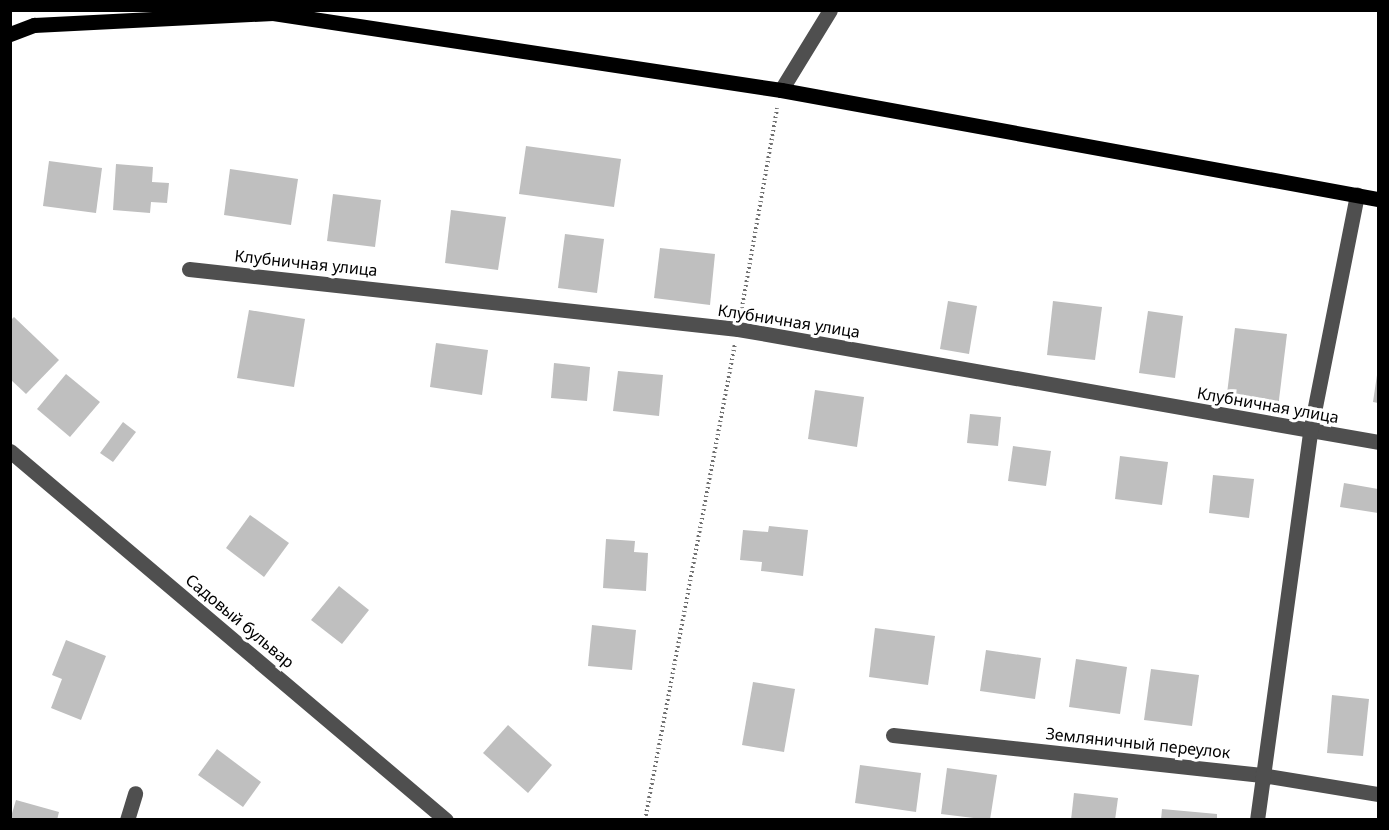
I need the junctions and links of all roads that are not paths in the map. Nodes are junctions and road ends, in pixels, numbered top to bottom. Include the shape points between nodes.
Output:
1 (830, 10) edge
2 (10, 34) edge
3 (781, 90) junction
4 (1357, 195) junction
5 (1378, 199) edge
6 (189, 269) dead end
7 (1310, 432) junction
8 (1378, 442) edge
9 (10, 451) edge
10 (893, 735) dead end
11 (1262, 775) junction
12 (135, 793) dead end
13 (1378, 794) edge
14 (127, 819) edge
15 (446, 819) edge
16 (1257, 819) edge

1 - 3 street
2 - 3 main road via 34,25 273,13
3 - 4 main road
4 - 5 main road
4 - 7 street
6 - 7 street, Клубничная улица via 738,329
7 - 8 street, Клубничная улица
7 - 11 street
9 - 15 street, Садовый бульвар
10 - 11 street, Земляничный переулок
11 - 13 street, Земляничный переулок
11 - 16 street
12 - 14 street

